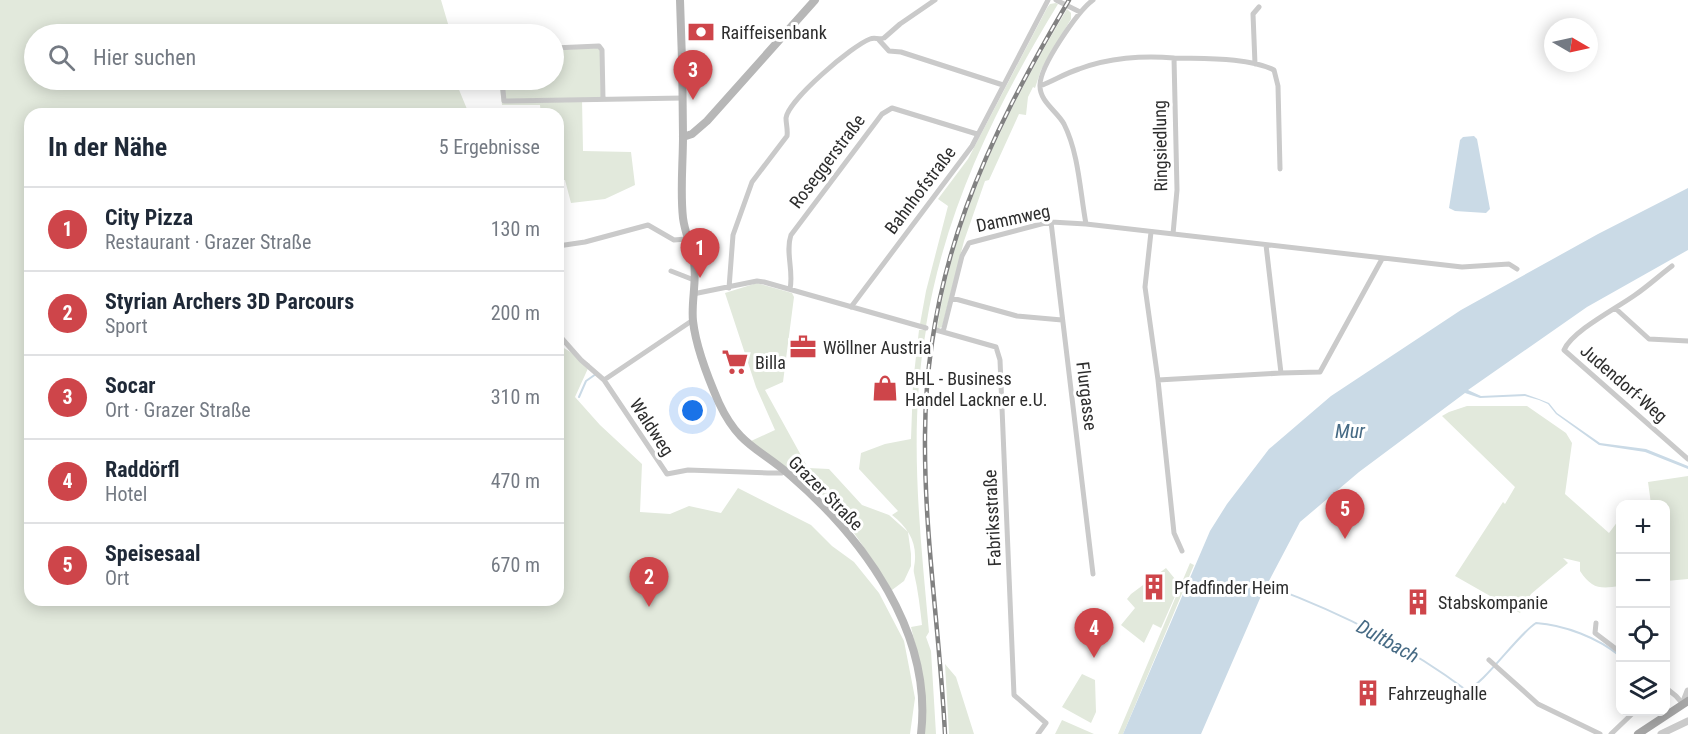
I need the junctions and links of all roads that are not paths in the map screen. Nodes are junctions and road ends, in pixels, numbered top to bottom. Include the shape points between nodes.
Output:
1 (680, 0) edge
2 (815, 0) edge
3 (935, 0) edge
4 (1048, 0) edge
5 (1056, 0) edge
6 (1093, 0) edge
7 (1259, 7) dead end
8 (1080, 12) junction
9 (879, 39) junction
10 (564, 48) edge
11 (1174, 58) junction
12 (1255, 64) junction
13 (1003, 85) junction
14 (1040, 86) junction
15 (503, 90) edge
16 (683, 98) junction
17 (603, 99) junction
18 (977, 134) junction
19 (683, 137) junction
20 (1281, 169) dead end
21 (1051, 222) junction
22 (1086, 224) junction
23 (1151, 232) junction
24 (1173, 234) junction
25 (686, 239) junction
26 (564, 245) edge
27 (1266, 245) junction
28 (1383, 259) junction
29 (1672, 266) dead end
30 (1517, 269) dead end
31 (671, 271) dead end
32 (694, 280) junction
33 (729, 288) junction
34 (790, 289) junction
35 (693, 294) junction
36 (952, 298) junction
37 (851, 307) junction
38 (1616, 308) junction
39 (693, 320) junction
40 (1062, 320) junction
41 (926, 328) dead end
42 (940, 331) joint
43 (564, 341) edge
44 (1688, 341) edge
45 (1281, 374) junction
46 (604, 380) junction
47 (1158, 380) junction
48 (1688, 459) edge
49 (784, 471) junction
50 (1182, 551) dead end
51 (1093, 574) dead end
52 (1596, 623) dead end
53 (1616, 649) edge
54 (1492, 662) dead end
55 (1688, 691) edge
56 (1670, 692) edge
57 (1686, 702) edge
58 (1629, 716) edge
59 (1688, 721) edge
60 (921, 734) edge
61 (1038, 734) edge
62 (1600, 734) edge
63 (1611, 734) edge
64 (1638, 734) edge
65 (1661, 734) edge

1 - 16 main road, Grazer Straße
2 - 19 main road via 707,121
3 - 9 street
4 - 13 street, Bahnhofstraße
5 - 8 street
6 - 8 street
7 - 12 street via 1253,15
8 - 14 street via 1046,66
9 - 13 street via 889,51
9 - 33 street via 870,38 829,67 789,110 787,136 753,182 733,235
10 - 17 street via 598,46 602,50
11 - 12 street
11 - 14 street via 1099,63
11 - 24 street, Ringsiedlung via 1177,190
12 - 20 street via 1274,70 1278,86
13 - 18 street, Bahnhofstraße
14 - 22 street via 1043,98 1062,120 1068,134
15 - 17 street via 504,101
16 - 17 street
16 - 19 main road, Grazer Straße
18 - 34 street, Roseggerstraße via 892,108 882,114 791,235
18 - 37 street, Bahnhofstraße via 972,146
19 - 25 main road, Grazer Straße
21 - 22 street, Dammweg
21 - 36 street, Dammweg via 969,243
21 - 40 street, Flurgasse
22 - 23 street
23 - 24 street
23 - 47 street via 1145,287
24 - 27 street
25 - 26 street via 674,240 648,225
25 - 32 main road, Grazer Straße via 694,264
27 - 28 street
27 - 45 street
28 - 30 street via 1462,267 1509,264
28 - 45 street via 1320,372
29 - 38 street, Judendorf-Weg
31 - 32 street
32 - 35 main road, Grazer Straße
33 - 34 street via 757,281
33 - 35 street
34 - 37 street
35 - 39 main road, Grazer Straße
36 - 40 street via 1017,316
36 - 42 street, Dammweg
37 - 41 street
38 - 44 street via 1649,339
38 - 48 street, Judendorf-Weg via 1584,329 1564,350
39 - 46 street
39 - 49 main road, Grazer Straße via 703,359 730,423 746,443
40 - 51 street, Flurgasse
42 - 61 street, Fabriksstraße via 996,346 1000,360 1014,695 1046,723
43 - 46 street, Waldweg
45 - 47 street
46 - 49 street, Waldweg via 667,474 688,470
47 - 50 street via 1174,533
49 - 60 main road, Grazer Straße via 838,521 888,592 907,629 920,679
52 - 53 street via 1595,633
54 - 62 street via 1538,704
55 - 57 street
56 - 57 street
57 - 64 main road
58 - 63 street
59 - 65 street

